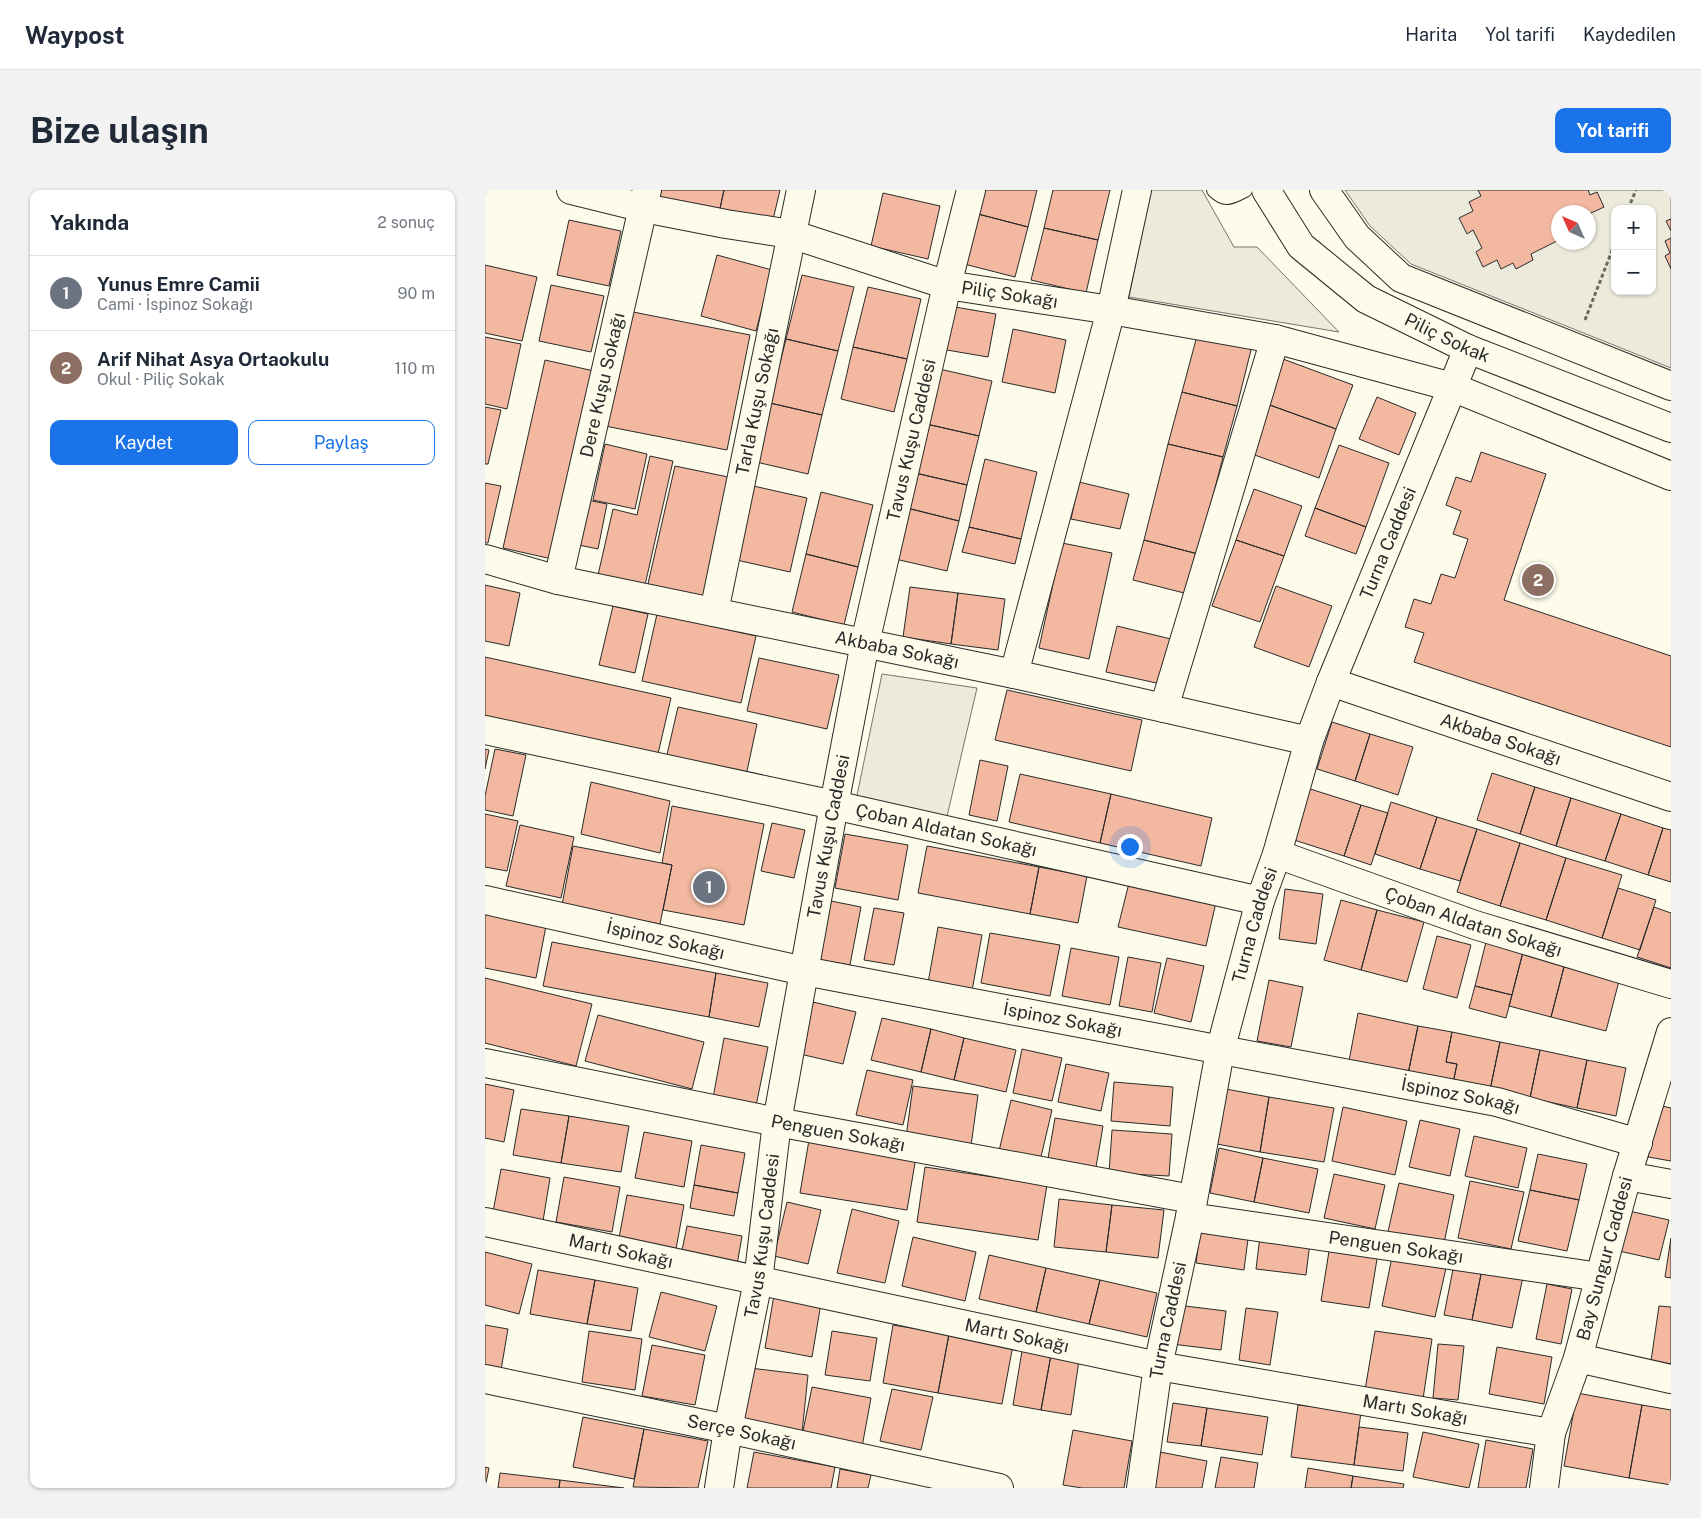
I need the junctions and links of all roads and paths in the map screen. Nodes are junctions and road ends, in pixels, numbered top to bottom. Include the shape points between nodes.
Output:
1 (571, 190) edge
2 (801, 190) edge
3 (971, 190) edge
4 (1137, 190) edge
5 (1214, 190) edge
6 (1245, 190) edge
7 (1266, 190) edge
8 (1324, 190) edge
9 (1635, 190) edge
10 (645, 199) edge
11 (1629, 205) edge
12 (791, 234) junction
13 (1612, 250) edge
14 (947, 285) junction
15 (1111, 310) junction
16 (1275, 338) junction
17 (1574, 347) junction
18 (1468, 349) junction
19 (1452, 386) junction
20 (1671, 386) edge
21 (1671, 428) edge
22 (1671, 476) edge
23 (485, 559) edge
24 (558, 580) junction
25 (714, 612) junction
26 (865, 643) junction
27 (1014, 674) junction
28 (1331, 682) junction
29 (1164, 708) junction
30 (485, 730) edge
31 (1309, 741) junction
32 (1671, 797) edge
33 (834, 804) junction
34 (1277, 854) junction
35 (485, 900) edge
36 (1260, 901) junction
37 (805, 971) junction
38 (1671, 984) edge
39 (1671, 1032) edge
40 (1220, 1051) junction
41 (485, 1063) edge
42 (777, 1122) junction
43 (1638, 1143) junction
44 (1627, 1176) junction
45 (1671, 1184) edge
46 (1191, 1208) junction
47 (485, 1222) edge
48 (1600, 1277) junction
49 (758, 1281) junction
50 (1578, 1358) junction
51 (1158, 1366) junction
52 (1671, 1379) edge
53 (485, 1380) edge
54 (728, 1429) junction
55 (1551, 1433) junction
56 (719, 1488) edge
57 (999, 1488) edge
58 (1141, 1488) edge
59 (1544, 1488) edge

1 - 10 street, Piliç Sokağı
2 - 12 street, Tarla Kuşu Sokağı
3 - 14 street, Tavus Kuşu Caddesi
4 - 15 street
5 - 6 lane via 1220,196 1229,197
7 - 18 street, Piliç Sokak via 1301,246 1365,299
8 - 17 street via 1357,237 1401,278
9 - 11 path
10 - 12 street, Piliç Sokağı via 726,224
10 - 24 street, Dere Kuşu Sokağı
12 - 14 street, Piliç Sokağı
12 - 25 street, Tarla Kuşu Sokağı
13 - 17 path
14 - 15 street, Piliç Sokağı
14 - 26 street, Tavus Kuşu Caddesi
15 - 16 street, Piliç Sokağı
15 - 27 street
16 - 19 street, Piliç Sokağı
16 - 29 street
17 - 20 street
18 - 19 street, Turna Caddesi
18 - 21 street, Piliç Sokak
19 - 22 street
19 - 28 street, Turna Caddesi
23 - 24 street, Akbaba Sokağı
24 - 25 street, Akbaba Sokağı
25 - 26 street, Akbaba Sokağı
26 - 27 street, Akbaba Sokağı
26 - 33 street, Tavus Kuşu Caddesi
27 - 29 street, Akbaba Sokağı
28 - 31 street, Turna Caddesi
28 - 32 street, Akbaba Sokağı
29 - 31 street, Akbaba Sokağı
30 - 33 street, Çoban Aldatan Sokağı
31 - 34 street, Turna Caddesi
33 - 36 street, Çoban Aldatan Sokağı
33 - 37 street, Tavus Kuşu Caddesi
34 - 36 street, Turna Caddesi
34 - 38 street, Çoban Aldatan Sokağı via 1475,925
35 - 37 street, İspinoz Sokağı
36 - 40 street, Turna Caddesi
37 - 40 street, İspinoz Sokağı
37 - 42 street, Tavus Kuşu Caddesi
39 - 43 street, Bay Sungur Caddesi
40 - 43 street, İspinoz Sokağı via 1497,1102
40 - 46 street, Turna Caddesi
41 - 42 street, Penguen Sokağı
42 - 46 street, Penguen Sokağı
42 - 49 street, Tavus Kuşu Caddesi
43 - 44 street, Bay Sungur Caddesi
44 - 45 street
44 - 48 street, Bay Sungur Caddesi
46 - 48 street, Penguen Sokağı
46 - 51 street, Turna Caddesi
47 - 49 street, Martı Sokağı
48 - 50 street, Bay Sungur Caddesi
49 - 51 street, Martı Sokağı
49 - 54 street, Tavus Kuşu Caddesi
50 - 52 street
50 - 55 street, Bay Sungur Caddesi
51 - 55 street, Martı Sokağı
51 - 58 street, Turna Caddesi
53 - 54 street, Serçe Sokağı
54 - 56 street, Tavus Kuşu Caddesi
54 - 57 street, Serçe Sokağı
55 - 59 street, Bay Sungur Caddesi

